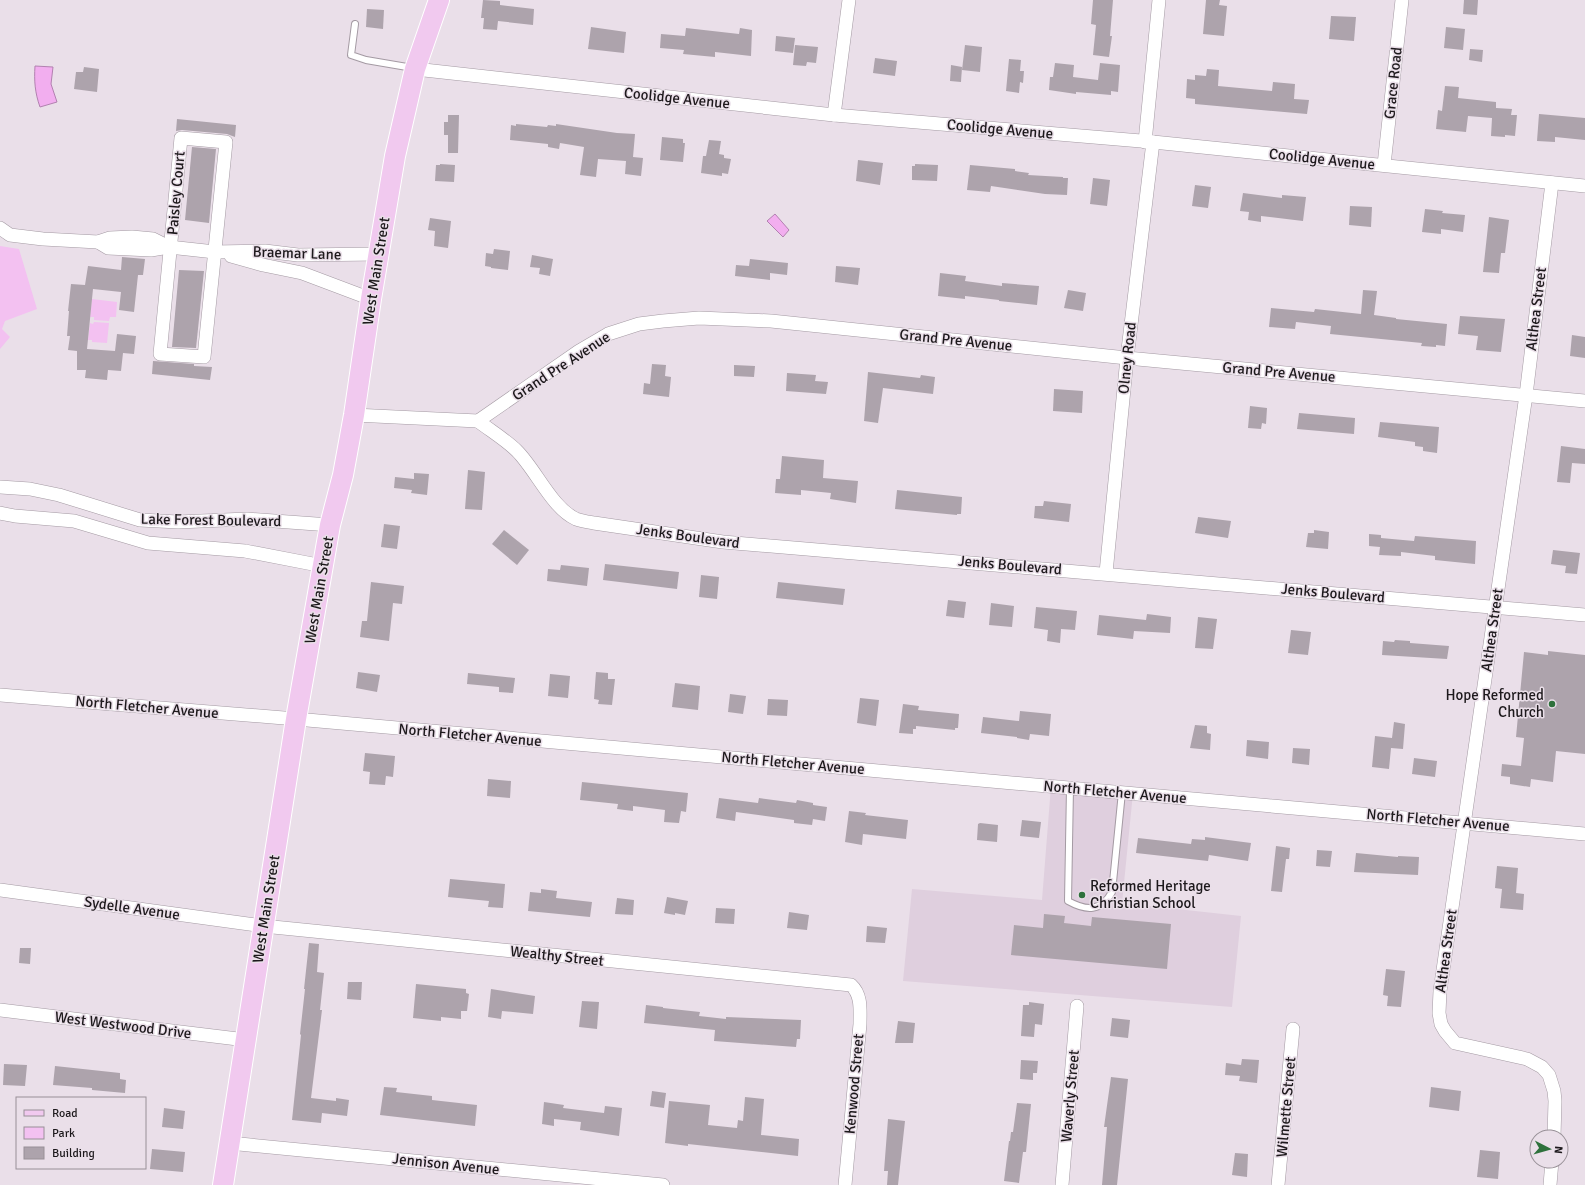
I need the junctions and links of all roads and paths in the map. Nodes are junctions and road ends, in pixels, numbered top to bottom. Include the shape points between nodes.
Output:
1 (440, 0) edge
2 (849, 0) edge
3 (1159, 0) edge
4 (1402, 0) edge
5 (355, 24) dead end
6 (415, 69) junction
7 (834, 115) junction
8 (1149, 142) junction
9 (1384, 165) junction
10 (1552, 183) junction
11 (1585, 186) edge
12 (3, 234) edge
13 (170, 247) junction
14 (215, 252) junction
15 (378, 254) junction
16 (371, 299) junction
17 (1127, 358) junction
18 (1526, 395) junction
19 (1585, 401) edge
20 (354, 415) junction
21 (478, 421) junction
22 (0, 487) edge
23 (0, 513) edge
24 (330, 525) junction
25 (323, 566) junction
26 (1106, 573) junction
27 (1495, 606) junction
28 (1585, 615) edge
29 (0, 695) edge
30 (296, 719) junction
31 (1070, 788) junction
32 (1122, 792) junction
33 (1464, 823) junction
34 (1585, 834) edge
35 (0, 890) edge
36 (263, 926) junction
37 (851, 986) joint
38 (1077, 1006) dead end
39 (0, 1010) edge
40 (1293, 1029) dead end
41 (246, 1040) junction
42 (1554, 1129) edge
43 (229, 1143) junction
44 (1551, 1169) edge
45 (223, 1185) edge
46 (663, 1185) edge
47 (845, 1185) edge
48 (1062, 1185) edge
49 (1278, 1185) edge
50 (1550, 1185) edge

1 - 6 main road, West Main Street
2 - 7 street
3 - 8 street, Olney Road
4 - 9 street, Grace Road
5 - 6 lane via 351,55
6 - 7 street, Coolidge Avenue
6 - 15 main road, West Main Street via 395,156
7 - 8 street, Coolidge Avenue
8 - 9 street, Coolidge Avenue
8 - 17 street, Olney Road
9 - 10 street, Coolidge Avenue
10 - 11 street, Coolidge Avenue
10 - 18 street, Althea Street
12 - 13 street, Braemar Lane via 98,242 110,238 132,237 153,239
13 - 14 street, Braemar Lane
13 - 14 street, Paisley Court via 160,354 204,358
13 - 14 street, Paisley Court via 181,138 226,142
14 - 15 street, Braemar Lane
14 - 16 street, Braemar Lane via 302,273
15 - 16 main road, West Main Street
16 - 20 main road, West Main Street
17 - 18 street, Grand Pre Avenue
17 - 21 street, Grand Pre Avenue via 771,321 663,321 639,324 608,334 579,351
17 - 26 street, Olney Road
18 - 19 street, Grand Pre Avenue
18 - 27 street, Althea Street
20 - 21 street
20 - 24 main road, West Main Street via 343,475
21 - 26 street, Jenks Boulevard via 517,451 553,500 576,519 723,542
22 - 24 street, Lake Forest Boulevard via 30,489 59,495 140,520 178,522 247,519
23 - 25 street, Lake Forest Boulevard via 74,521 148,543 245,551
24 - 25 main road, West Main Street
25 - 30 main road, West Main Street
26 - 27 street, Jenks Boulevard
27 - 28 street, Jenks Boulevard
27 - 33 street, Althea Street
29 - 30 street, North Fletcher Avenue
30 - 31 street, North Fletcher Avenue
30 - 36 main road, West Main Street
31 - 32 street, North Fletcher Avenue
31 - 32 lane via 1068,902 1079,907 1100,906 1112,892
32 - 33 street, North Fletcher Avenue
33 - 34 street, North Fletcher Avenue
33 - 42 street, Althea Street via 1440,991 1441,1024 1455,1043 1527,1059 1542,1067 1549,1075 1554,1091
35 - 36 street, Sydelle Avenue
36 - 37 street, Wealthy Street
36 - 41 main road, West Main Street
37 - 47 street, Kenwood Street via 859,998 860,1024
38 - 48 street, Waverly Street
39 - 41 street, West Westwood Drive
40 - 49 street, Wilmette Street
41 - 43 main road, West Main Street
43 - 45 main road, West Main Street
43 - 46 street, Jennison Avenue
44 - 50 street

